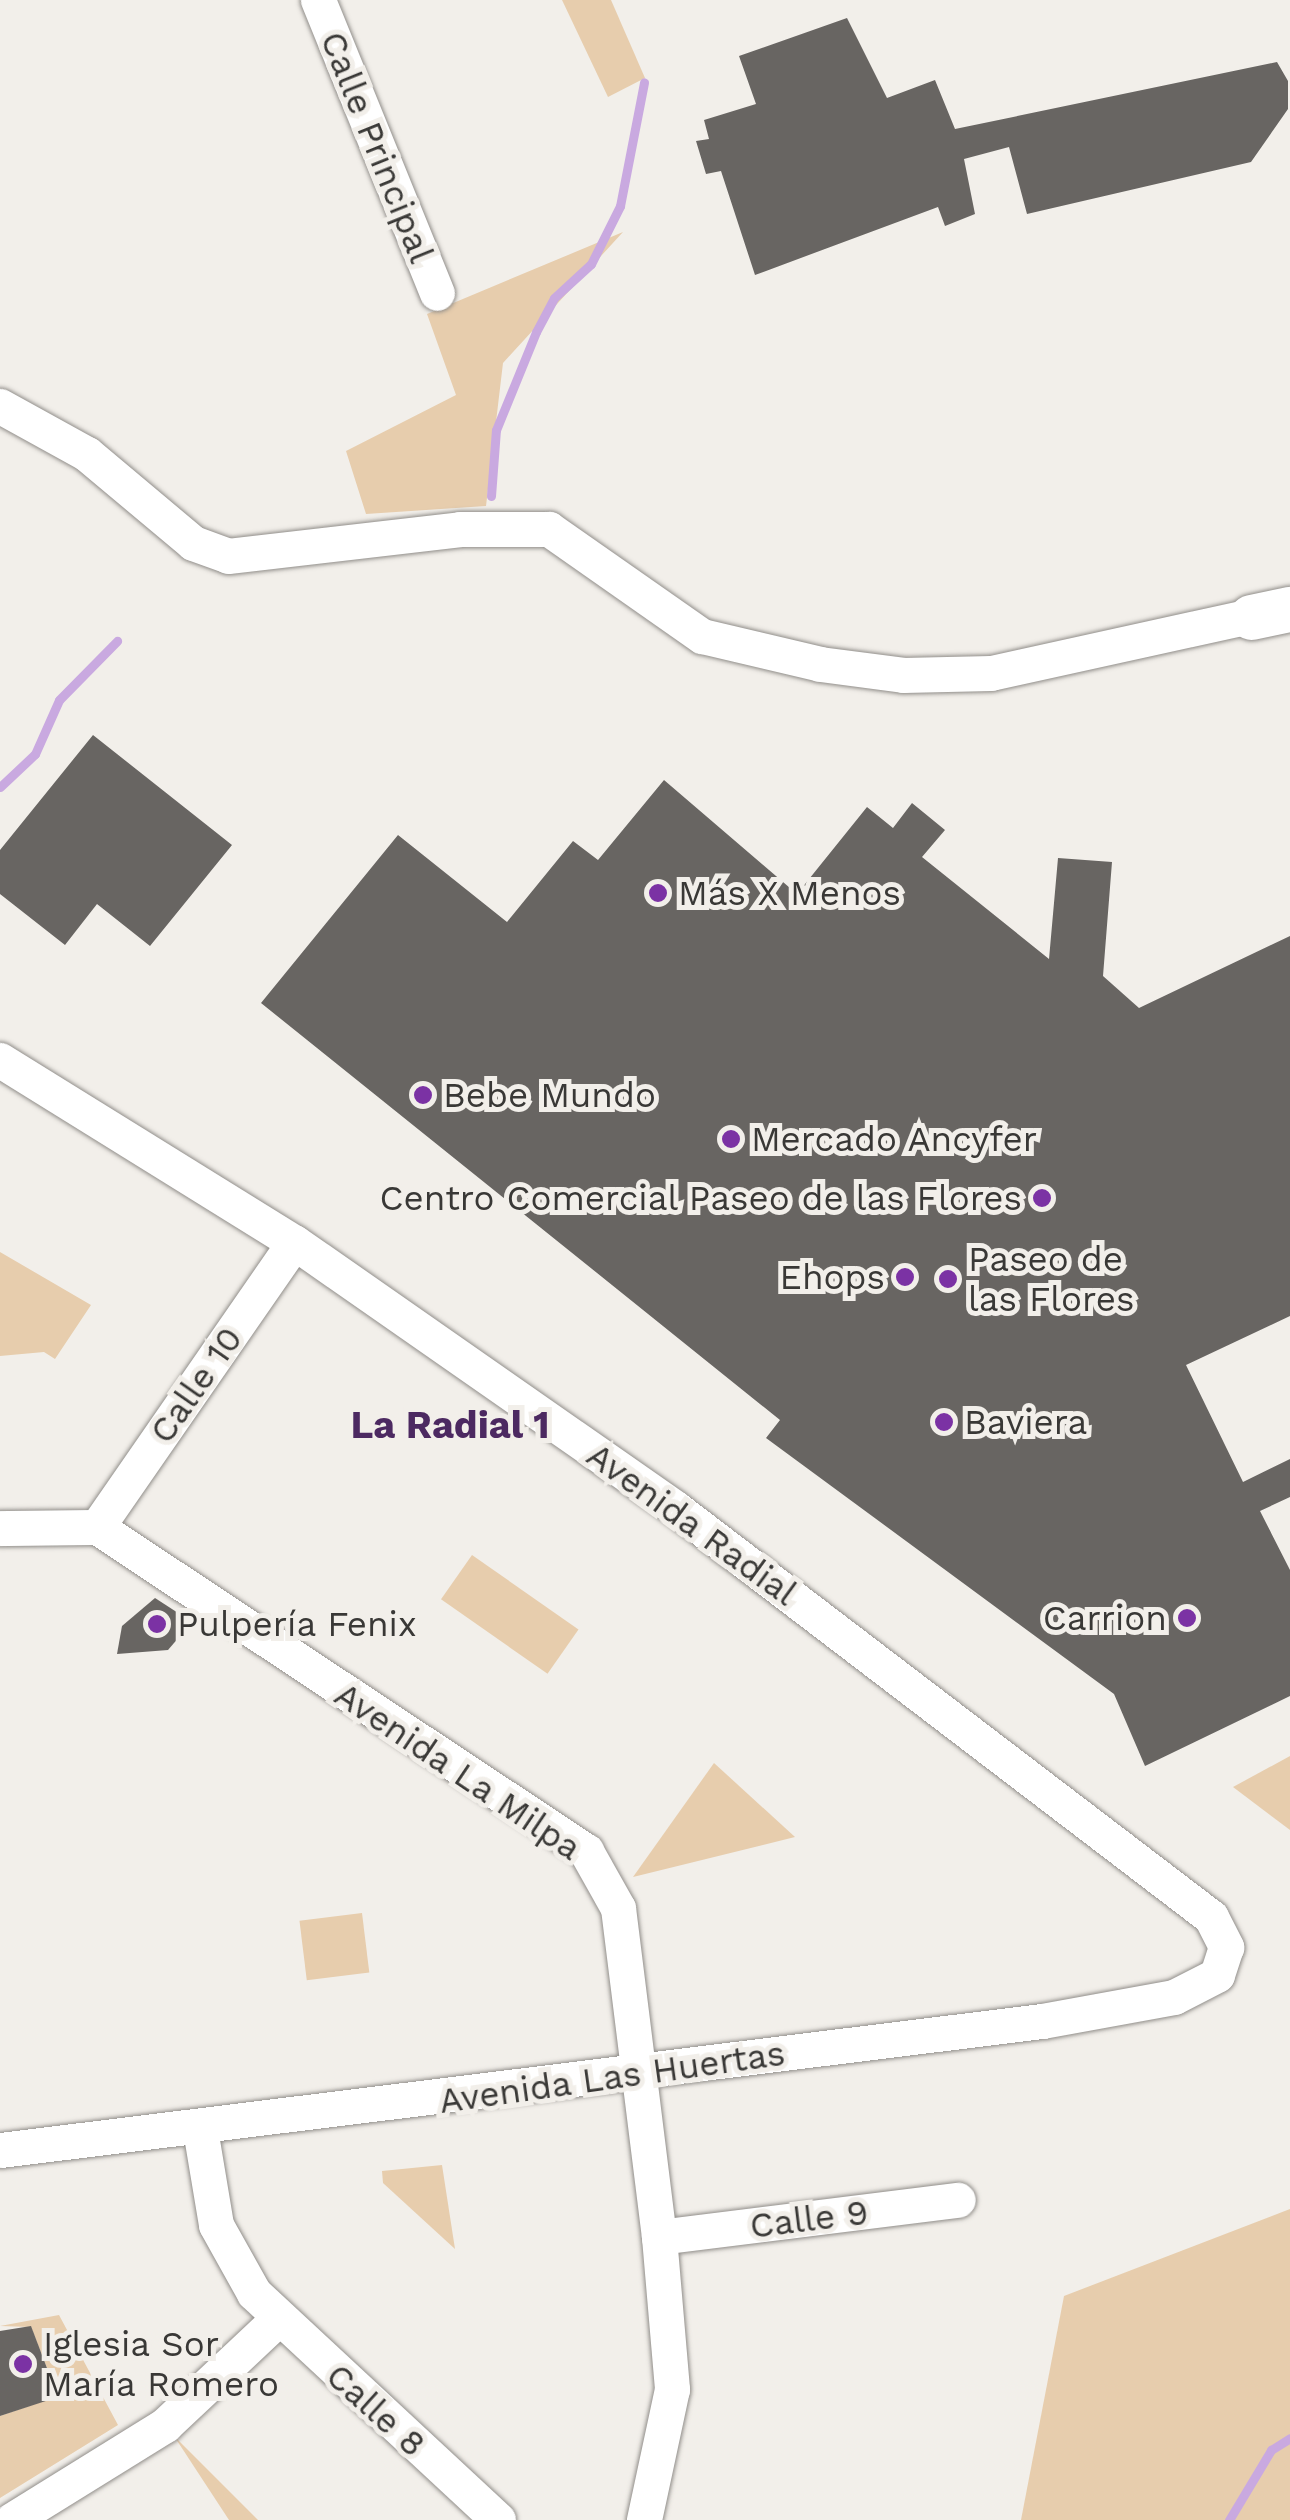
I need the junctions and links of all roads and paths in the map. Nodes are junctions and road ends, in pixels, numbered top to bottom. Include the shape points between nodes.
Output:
1 (318, 0) edge
2 (437, 294) dead end
3 (0, 406) edge
4 (1277, 611) edge
5 (0, 1060) edge
6 (294, 1242) junction
7 (97, 1527) junction
8 (0, 1528) edge
9 (1217, 1975) joint
10 (640, 2071) junction
11 (200, 2129) junction
12 (0, 2150) edge
13 (958, 2200) dead end
14 (660, 2238) junction
15 (277, 2320) junction
16 (12, 2520) edge
17 (498, 2520) edge
18 (644, 2520) edge

1 - 2 street, Calle Principal
3 - 4 street via 87,454 193,543 228,556 460,529 549,529 702,636 820,664 903,675 991,673
5 - 6 street, Avenida Radial
6 - 7 street, Calle 10
6 - 9 street, Avenida Radial via 675,1508 1211,1917 1226,1946
7 - 8 street
7 - 10 street, Avenida La Milpa via 586,1852 618,1908
9 - 10 street, Avenida Las Huertas via 1174,1997 1042,2021
10 - 11 street, Avenida Las Huertas
10 - 14 street, Avenida La Milpa
11 - 12 street, Avenida Las Huertas
11 - 15 street, Calle 8 via 216,2225
13 - 14 street, Calle 9
14 - 18 street, Avenida La Milpa via 672,2389
15 - 16 street via 165,2424
15 - 17 street, Calle 8

